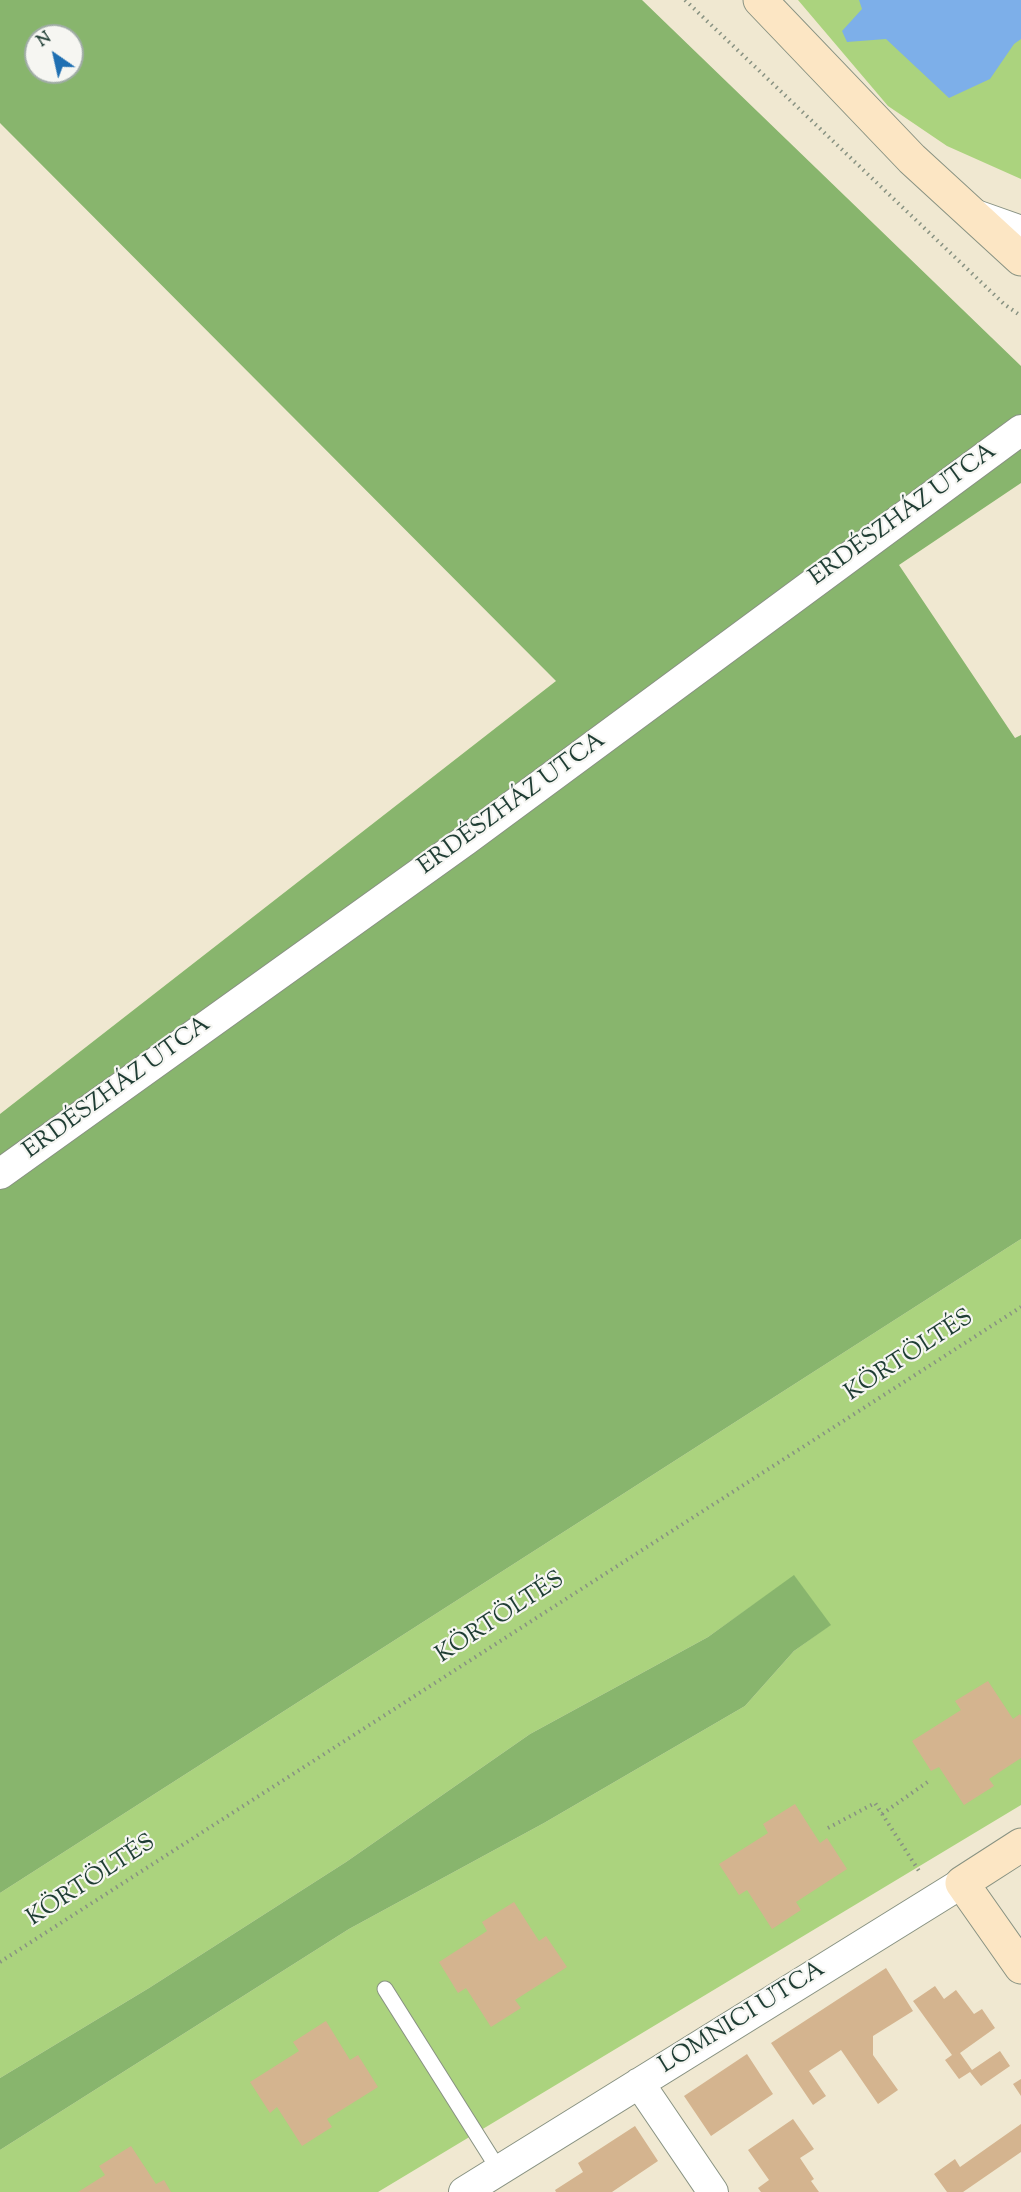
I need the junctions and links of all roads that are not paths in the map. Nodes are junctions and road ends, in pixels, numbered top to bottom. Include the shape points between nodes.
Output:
1 (760, 0) edge
2 (971, 213) junction
3 (1021, 231) edge
4 (1021, 259) edge
5 (1021, 430) edge
6 (0, 1174) edge
7 (1021, 1845) edge
8 (949, 1891) junction
9 (1021, 1967) edge
10 (385, 1989) dead end
11 (639, 2083) junction
12 (499, 2170) junction
13 (464, 2192) edge
14 (713, 2192) edge

1 - 2 street via 912,159
2 - 3 street
2 - 4 street
5 - 6 street, ERDÉSZHÁZ UTCA via 466,840
7 - 8 street, LOMNICI UTCA
8 - 9 street
8 - 11 street, LOMNICI UTCA
10 - 12 lane
11 - 12 street, LOMNICI UTCA
11 - 14 street
12 - 13 street, LOMNICI UTCA

